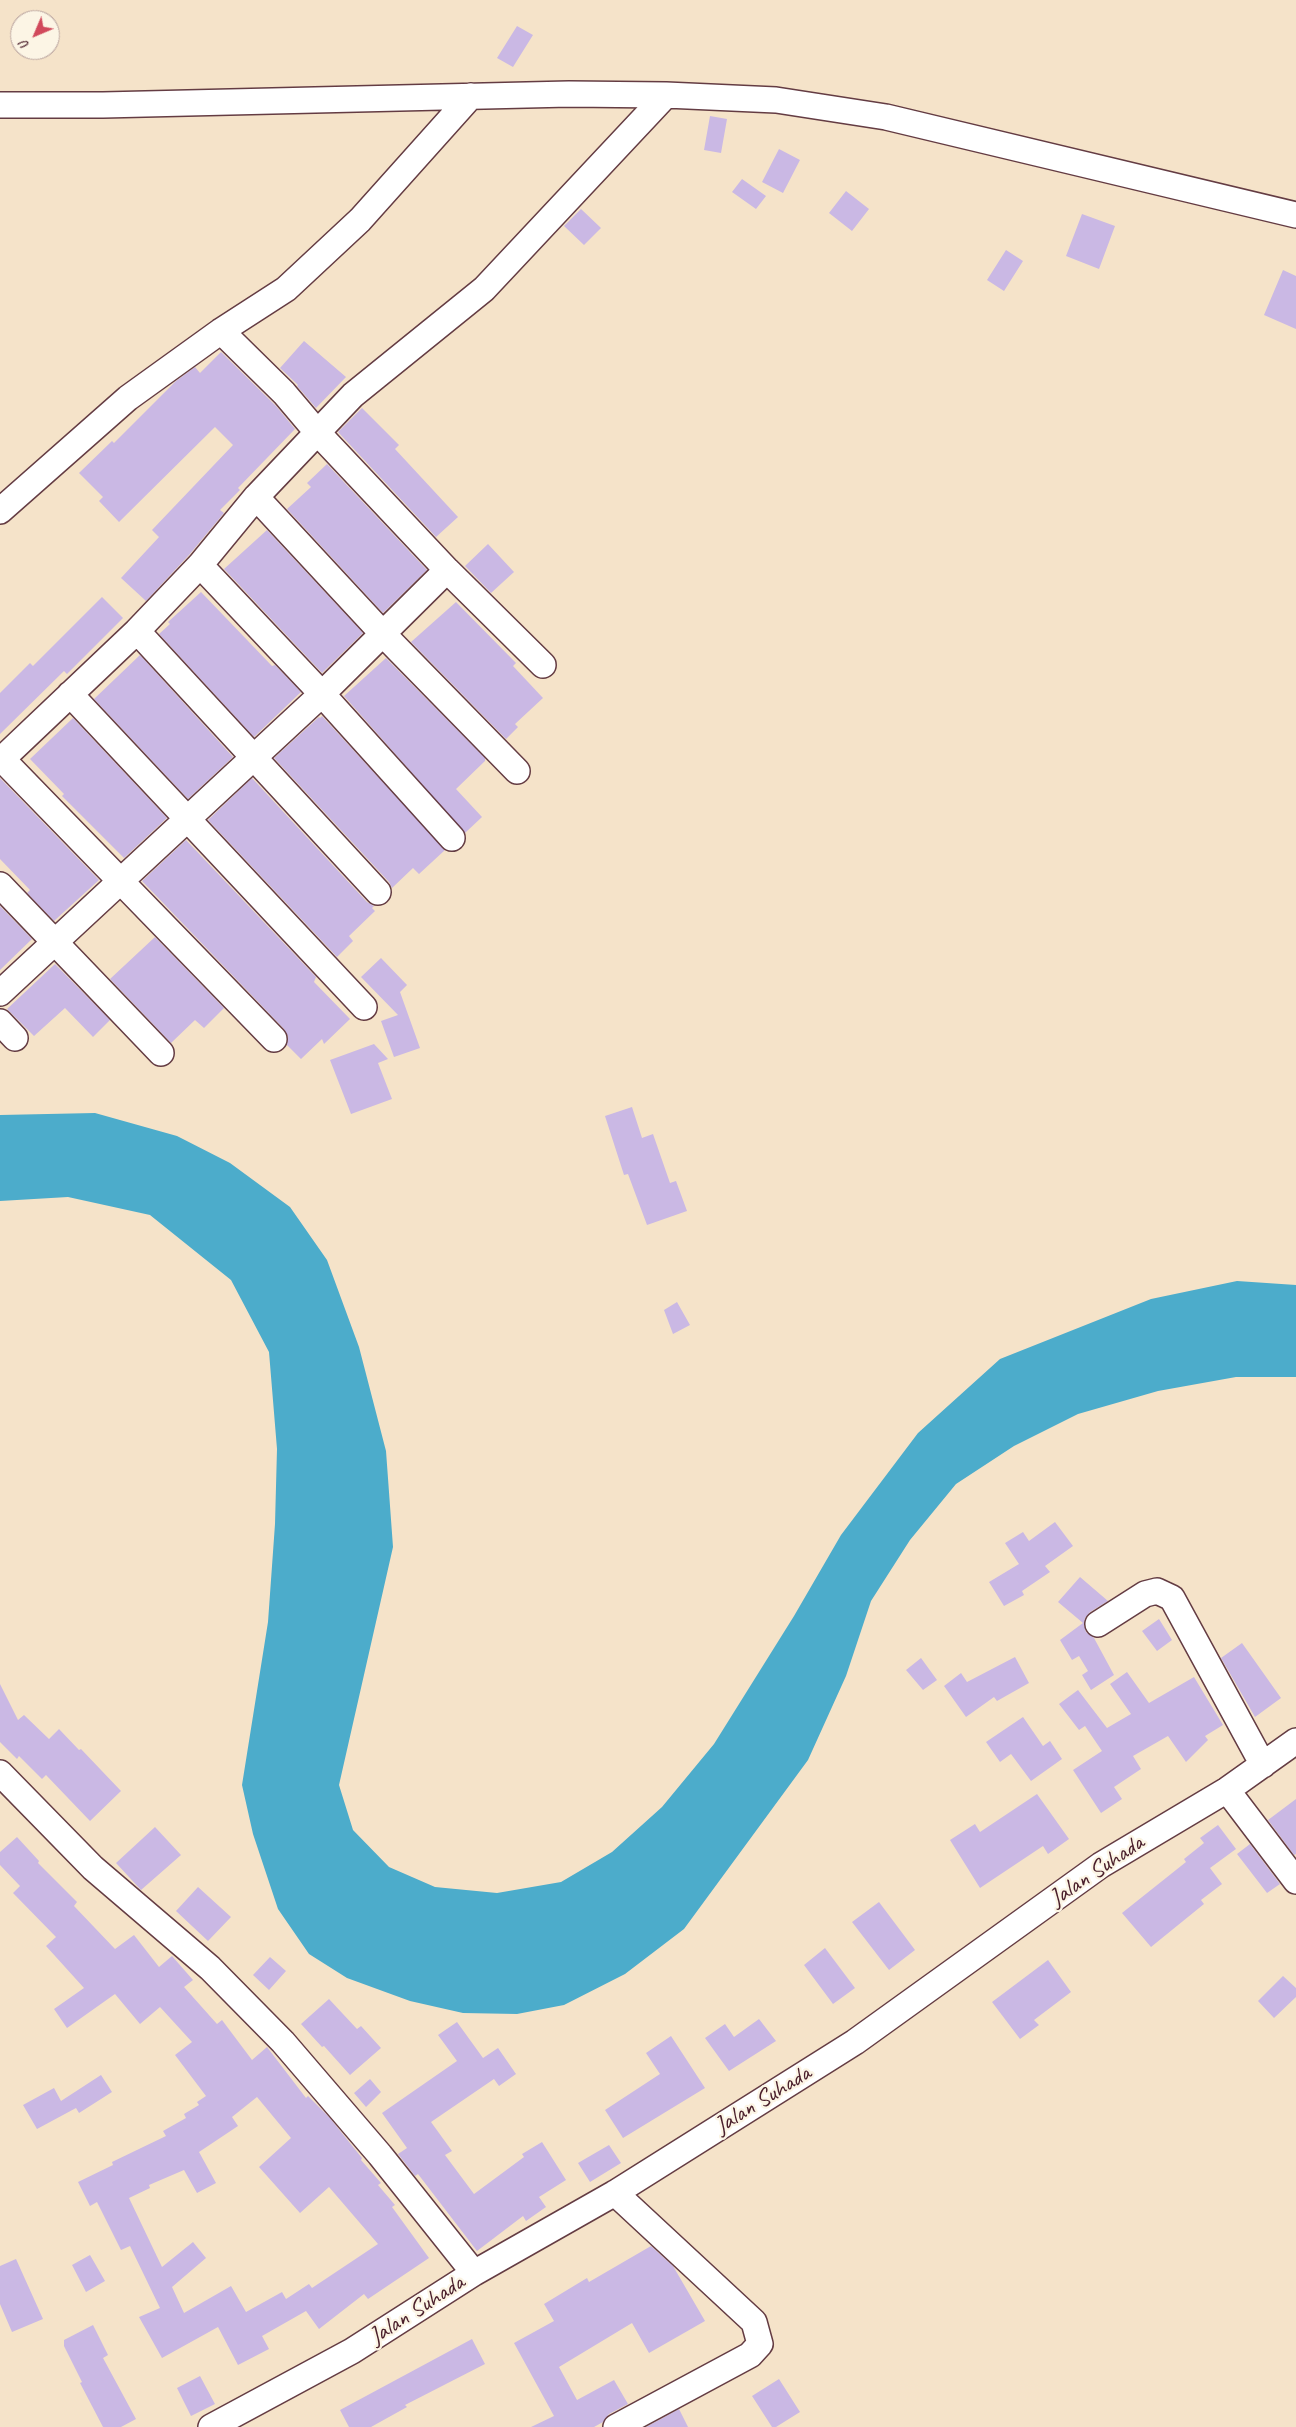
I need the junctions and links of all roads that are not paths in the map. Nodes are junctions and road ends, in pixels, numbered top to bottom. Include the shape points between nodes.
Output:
1 (666, 95) junction
2 (470, 96) junction
3 (0, 105) edge
4 (1296, 215) edge
5 (221, 331) junction
6 (317, 432) junction
7 (256, 496) junction
8 (0, 511) edge
9 (200, 565) junction
10 (448, 570) junction
11 (137, 631) junction
12 (384, 635) junction
13 (543, 665) dead end
14 (70, 694) junction
15 (322, 694) junction
16 (253, 756) junction
17 (1, 760) edge
18 (517, 771) dead end
19 (187, 820) junction
20 (452, 838) dead end
21 (121, 881) junction
22 (0, 885) edge
23 (378, 892) dead end
24 (54, 943) junction
25 (0, 993) edge
26 (364, 1007) dead end
27 (274, 1040) dead end
28 (161, 1053) dead end
29 (1098, 1624) dead end
30 (1296, 1741) edge
31 (1262, 1766) junction
32 (0, 1773) edge
33 (1227, 1790) junction
34 (1296, 1881) edge
35 (615, 2193) junction
36 (474, 2274) junction
37 (210, 2427) edge
38 (616, 2427) edge

1 - 2 street
1 - 4 street via 776,100 886,117
1 - 6 street via 484,289 353,395
2 - 3 street
2 - 5 street via 360,220 318,261 286,289
5 - 6 street via 284,393
5 - 8 street via 128,398
6 - 7 street
6 - 10 street
7 - 9 street
7 - 12 street
9 - 11 street
9 - 15 street
10 - 12 street
10 - 13 street
11 - 14 street
11 - 16 street
12 - 15 street
12 - 18 street
14 - 17 street
14 - 19 street
15 - 16 street
15 - 20 street
16 - 19 street
16 - 23 street
17 - 21 street
19 - 21 street
19 - 26 street
21 - 24 street
21 - 27 street
22 - 24 street
24 - 25 street
24 - 28 street
29 - 31 street via 1145,1594 1158,1591 1172,1598
30 - 31 street, Jalan Suhada
31 - 33 street, Jalan Suhada
32 - 36 street via 93,1868 210,1968 283,2042 380,2155
33 - 34 street
33 - 35 street, Jalan Suhada via 1101,1865 854,2042
35 - 36 street, Jalan Suhada
35 - 38 street via 754,2322 760,2344 750,2355
36 - 37 street, Jalan Suhada via 352,2351

